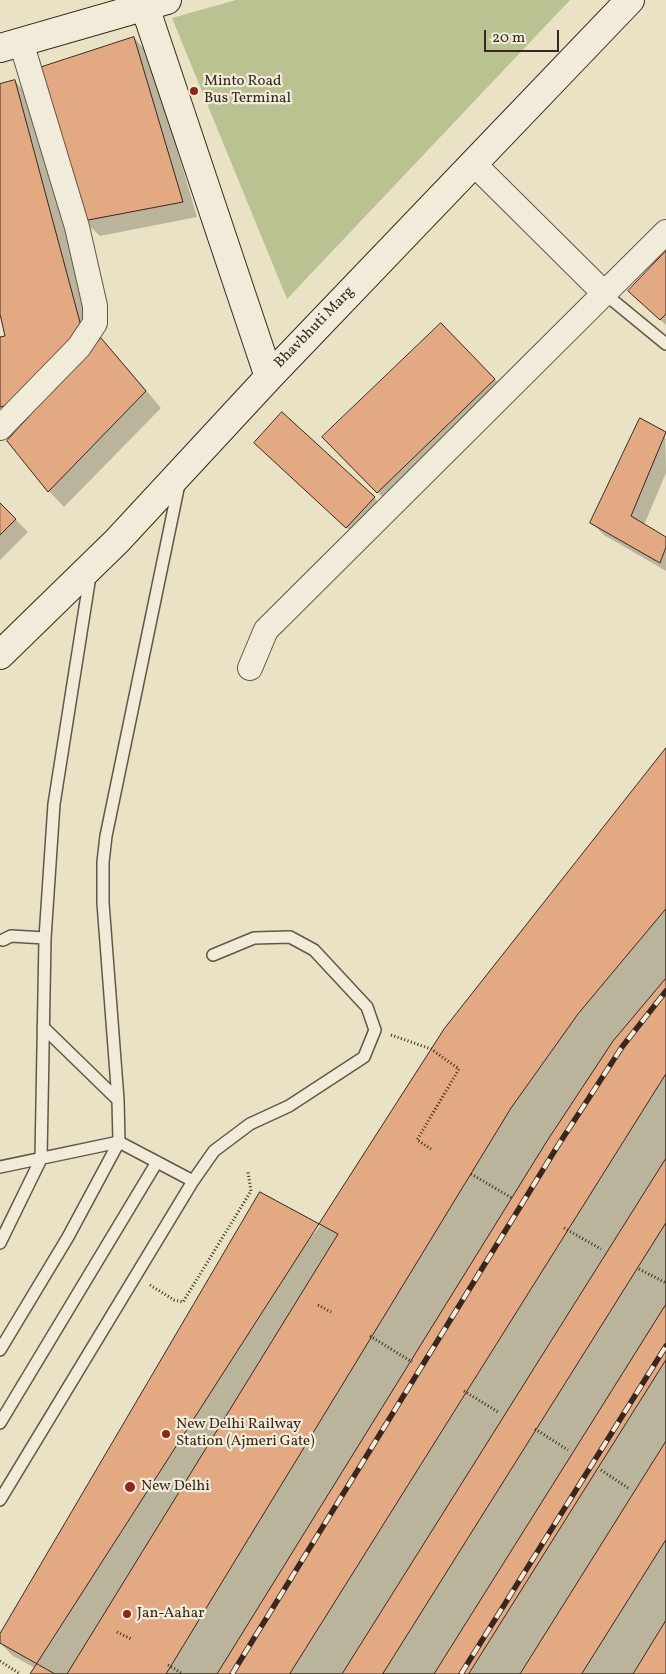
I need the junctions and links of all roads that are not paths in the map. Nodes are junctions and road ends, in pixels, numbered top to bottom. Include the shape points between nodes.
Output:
1 (630, 0) edge
2 (156, 3) edge
3 (10, 45) edge
4 (473, 162) junction
5 (666, 232) edge
6 (605, 294) junction
7 (666, 344) edge
8 (268, 377) junction
9 (0, 428) edge
10 (181, 472) junction
11 (91, 566) junction
12 (0, 655) edge
13 (250, 668) dead end
14 (45, 938) junction
15 (3, 940) dead end
16 (213, 955) dead end
17 (42, 1026) junction
18 (118, 1100) junction
19 (119, 1142) junction
20 (41, 1159) junction
21 (157, 1162) junction
22 (0, 1167) edge
23 (193, 1181) junction
24 (0, 1243) edge
25 (0, 1350) edge
26 (0, 1423) edge
27 (0, 1500) edge

1 - 4 street, Bhavbhuti Marg
2 - 3 street
2 - 8 street
3 - 9 street via 77,227 96,306 94,323 79,347
4 - 6 street
4 - 8 street, Bhavbhuti Marg
5 - 6 street
6 - 7 lane
6 - 13 street via 266,630
8 - 10 street, Bhavbhuti Marg
10 - 11 street, Bhavbhuti Marg
10 - 18 lane via 103,862 103,903
11 - 12 street, Bhavbhuti Marg
11 - 14 lane via 54,804
14 - 15 lane via 11,936
14 - 17 lane
16 - 23 lane via 254,938 290,937 314,950 367,1006 375,1030 364,1057 289,1106 250,1124 214,1151
17 - 18 lane
17 - 20 lane
18 - 19 lane
19 - 20 lane
19 - 21 lane
19 - 25 lane via 68,1237
20 - 22 lane
20 - 24 lane
21 - 23 lane
21 - 26 lane
23 - 27 lane

